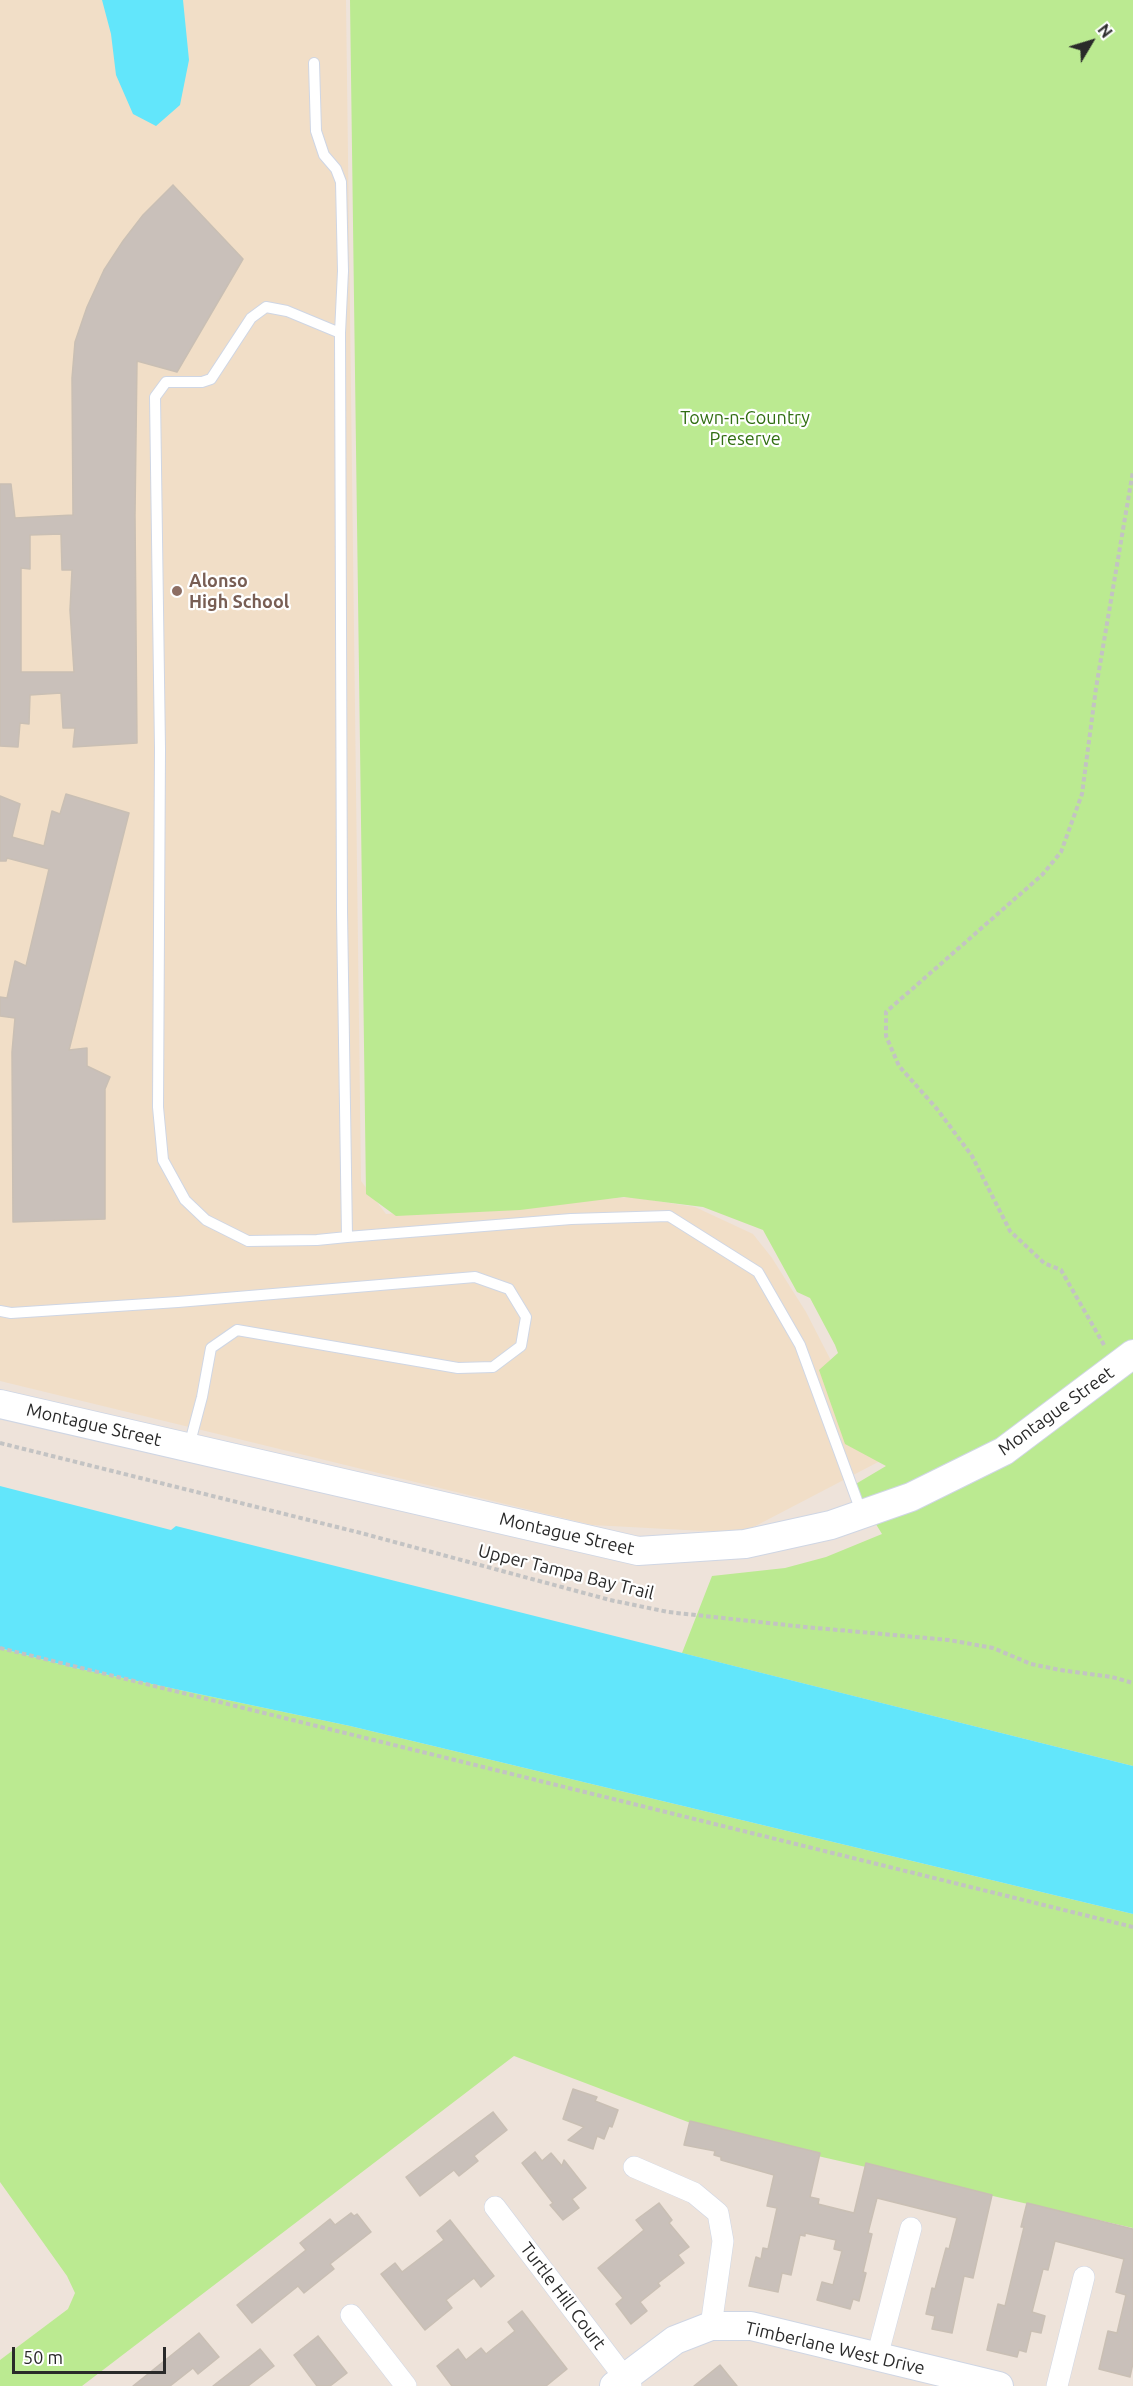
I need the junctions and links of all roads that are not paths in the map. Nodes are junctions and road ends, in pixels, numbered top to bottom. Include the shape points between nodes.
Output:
1 (314, 63) dead end
2 (340, 333) junction
3 (347, 1237) junction
4 (0, 1311) edge
5 (1133, 1354) edge
6 (0, 1404) edge
7 (189, 1446) junction
8 (862, 1514) junction
9 (634, 2167) dead end
10 (495, 2207) dead end
11 (911, 2228) dead end
12 (1084, 2277) dead end
13 (351, 2315) dead end
14 (711, 2326) junction
15 (877, 2357) junction
16 (623, 2383) edge
17 (406, 2386) edge
18 (999, 2386) edge
19 (1057, 2386) edge

1 - 2 lane via 316,132 341,182
2 - 3 lane
2 - 3 lane via 266,307 251,318 211,379 166,382 155,397 160,749 158,1107 163,1160 185,1200 206,1220 248,1241
3 - 8 lane via 571,1219 669,1216 758,1272 800,1346
4 - 7 lane via 178,1302 475,1277 509,1289 526,1317 521,1346 493,1367 458,1368 237,1330 211,1348
5 - 8 street, Montague Street via 1004,1451 911,1497
6 - 7 street, Montague Street
7 - 8 street, Montague Street via 638,1551 745,1544
9 - 14 street via 694,2193 718,2213 723,2241
10 - 16 street, Turtle Hill Court
11 - 15 street
12 - 19 street
13 - 17 street
14 - 15 street, Timberlane West Drive via 750,2326
14 - 16 street, Timberlane West Drive via 675,2340
15 - 18 street, Timberlane West Drive

